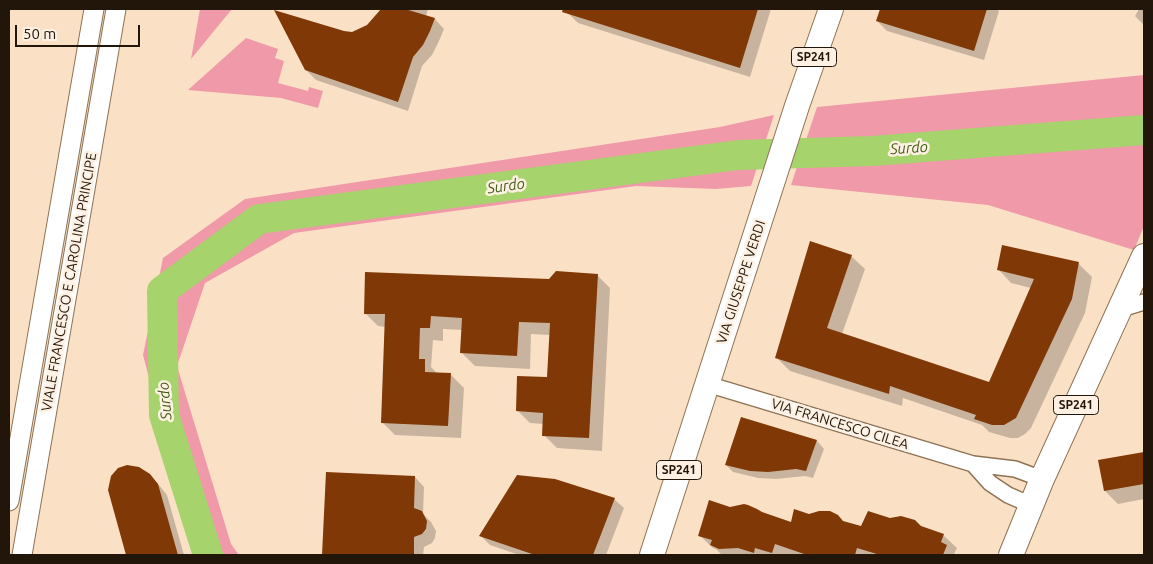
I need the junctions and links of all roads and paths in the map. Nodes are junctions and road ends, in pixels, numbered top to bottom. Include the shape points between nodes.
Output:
1 (94, 9) edge
2 (116, 9) edge
3 (830, 9) edge
4 (1144, 256) edge
5 (1144, 302) edge
6 (1121, 309) junction
7 (707, 384) junction
8 (973, 464) junction
9 (1042, 479) junction
10 (9, 501) edge
11 (1031, 505) junction
12 (22, 555) edge
13 (652, 555) edge
14 (1011, 555) edge

1 - 10 street, VIALE FRANCESCO E CAROLINA PRINCIPE
2 - 12 street, VIALE FRANCESCO E CAROLINA PRINCIPE
3 - 7 main road, VIA GIUSEPPE VERDI / SP241
4 - 6 main road, SP241
5 - 6 street
6 - 9 main road, SP241
7 - 8 street, VIA FRANCESCO CILEA
7 - 13 main road, VIA GIUSEPPE VERDI / SP241
8 - 9 street, VIA FRANCESCO CILEA via 1015,469
8 - 11 street via 990,483
9 - 11 main road, SP241
11 - 14 main road, SP241

